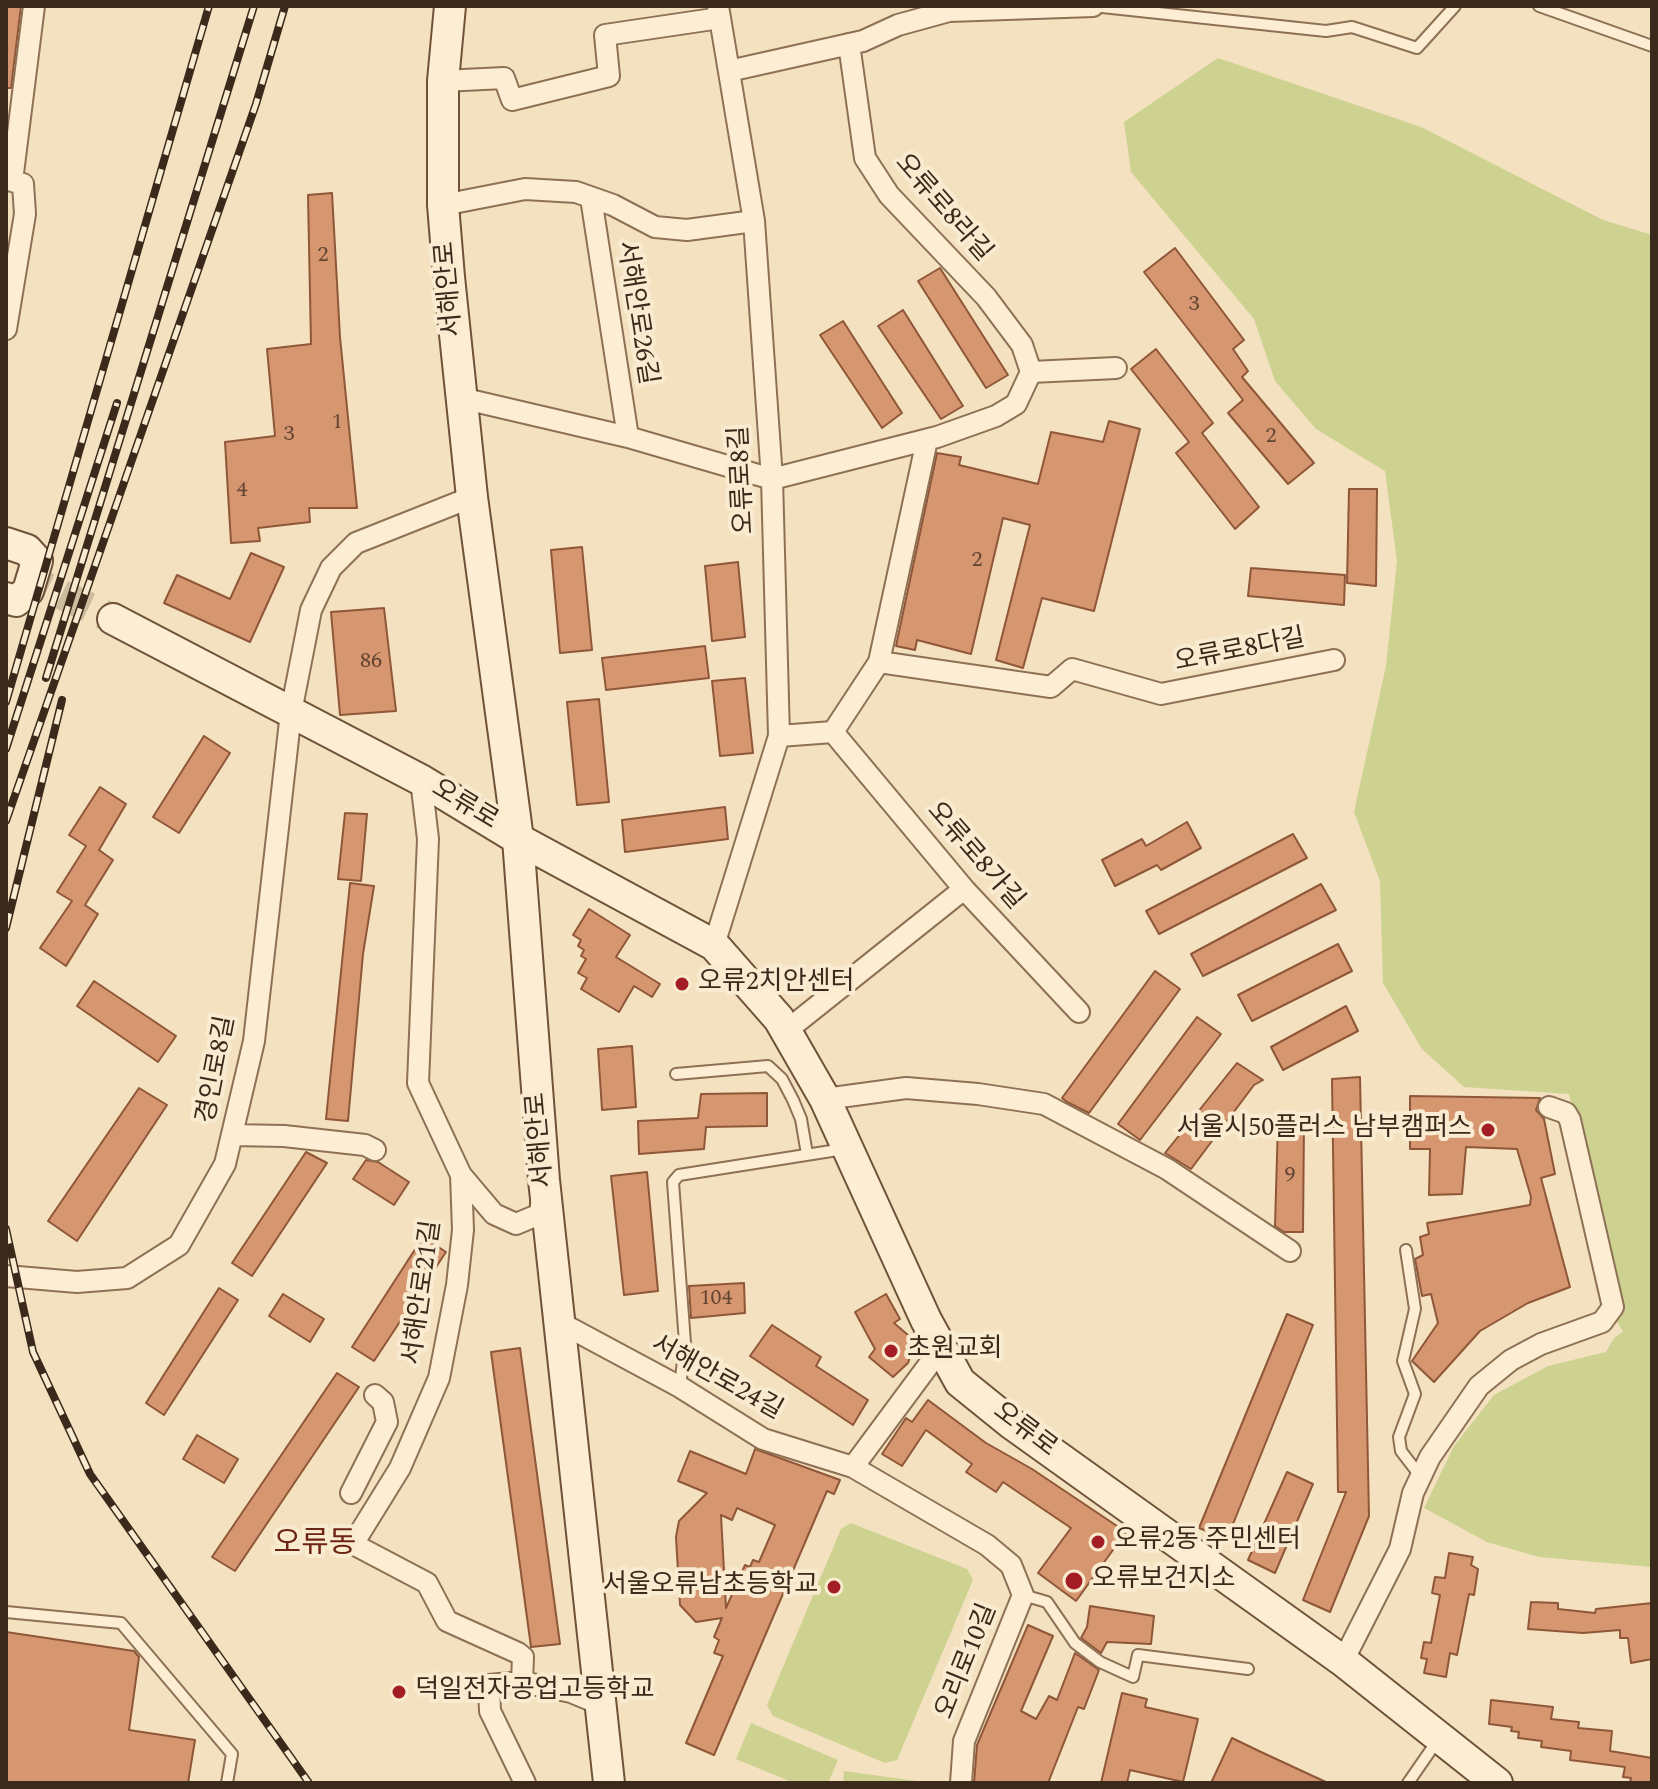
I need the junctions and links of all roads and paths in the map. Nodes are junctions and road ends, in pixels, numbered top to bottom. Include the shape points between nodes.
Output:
1 (34, 6) edge
2 (450, 6) edge
3 (1049, 6) edge
4 (1093, 6) edge
5 (1455, 6) edge
6 (1539, 6) edge
7 (719, 12) edge
8 (849, 44) junction
9 (1652, 46) edge
10 (729, 71) junction
11 (443, 81) junction
12 (9, 181) edge
13 (591, 198) junction
14 (443, 205) junction
15 (754, 221) junction
16 (6, 329) edge
17 (1116, 368) dead end
18 (1031, 372) junction
19 (461, 398) junction
20 (628, 437) junction
21 (927, 440) junction
22 (772, 479) junction
23 (472, 497) junction
24 (6, 543) edge
25 (11, 581) edge
26 (113, 619) tunnel mouth
27 (1334, 660) dead end
28 (879, 662) junction
29 (291, 712) junction
30 (833, 732) junction
31 (779, 736) junction
32 (421, 780) junction
33 (518, 839) junction
34 (964, 889) junction
35 (714, 945) junction
36 (1079, 1012) dead end
37 (786, 1031) junction
38 (676, 1074) dead end
39 (825, 1099) junction
40 (1549, 1107) dead end
41 (232, 1135) junction
42 (846, 1148) junction
43 (375, 1150) dead end
44 (807, 1154) junction
45 (461, 1175) junction
46 (544, 1180) junction
47 (1406, 1250) dead end
48 (1290, 1251) dead end
49 (6, 1276) edge
50 (559, 1322) junction
51 (942, 1347) junction
52 (680, 1387) junction
53 (375, 1395) dead end
54 (853, 1467) junction
55 (1421, 1477) junction
56 (351, 1493) dead end
57 (1023, 1595) junction
58 (6, 1612) edge
59 (1343, 1661) junction
60 (1248, 1669) dead end
61 (522, 1682) junction
62 (600, 1704) junction
63 (1440, 1736) junction
64 (227, 1783) edge
65 (525, 1783) edge
66 (609, 1783) edge
67 (961, 1783) edge
68 (1408, 1783) edge
69 (1497, 1783) edge

1 - 12 street
2 - 11 main road, 서해안로
3 - 4 street
3 - 8 street via 949,11
4 - 5 lane via 1326,31 1352,27 1417,48
6 - 9 lane
7 - 10 street, 오류로8길
7 - 11 street via 605,35 609,76 512,100 504,78
8 - 10 street
8 - 18 street, 오류로8라길 via 865,158 889,195 986,297 1022,345
10 - 15 street, 오류로8길
11 - 14 main road, 서해안로
12 - 16 street via 23,184 25,214
13 - 14 street via 525,189
13 - 15 street via 655,227 687,230
13 - 20 street, 서해안로26길
14 - 19 main road, 서해안로
15 - 22 street, 오류로8길
17 - 18 street
18 - 21 street via 1016,404
19 - 20 street
19 - 23 main road, 서해안로
20 - 22 street
21 - 22 street
21 - 28 street
22 - 31 street, 오류로8길
23 - 29 street via 356,543 331,568 311,610
23 - 33 main road, 서해안로
24 - 25 main road via 27,550 37,561 28,591 16,601
26 - 29 main road, 오류로
27 - 28 street, 오류로8다길 via 1161,694 1072,669 1051,687
28 - 30 street
29 - 32 main road, 오류로
29 - 41 street, 경인로8길 via 254,1041
30 - 31 street
30 - 34 street, 오류로8가길
31 - 35 street, 오류로8길
32 - 33 main road, 오류로
32 - 45 street, 서해안로21길 via 428,839 418,1083
33 - 35 main road, 오류로
33 - 46 main road, 서해안로
34 - 36 street, 오류로8가길
34 - 37 street
35 - 37 main road, 오류로
37 - 39 main road, 오류로
38 - 44 lane via 768,1066 793,1100
39 - 42 main road, 오류로
39 - 48 street via 906,1088 1044,1104 1167,1169
40 - 55 street via 1570,1120 1613,1307 1602,1322 1541,1344 1479,1386
41 - 43 street via 284,1136
41 - 49 street, 경인로8길 via 225,1164 179,1245 127,1278 77,1282
42 - 44 lane
42 - 51 main road, 오류로
44 - 52 lane via 679,1175 673,1182 685,1343
45 - 46 street, 서해안로21길 via 494,1214 516,1224 540,1214
45 - 61 street, 서해안로21길 via 459,1273 439,1378 400,1468 353,1544 427,1583 447,1621 523,1657
46 - 50 main road, 서해안로
47 - 55 lane via 1415,1309 1403,1361 1415,1394 1399,1437 1405,1459
50 - 52 street, 서해안로24길
50 - 62 main road, 서해안로
51 - 54 street
51 - 59 main road, 오류로 via 960,1382 1012,1424
52 - 54 street, 서해안로24길 via 763,1439
53 - 56 street via 383,1402 387,1422
54 - 57 street, 서해안로24길 via 987,1545 1011,1565
55 - 59 street via 1400,1549
57 - 60 lane, 오리로10길 via 1047,1602 1075,1643 1133,1677 1138,1655
57 - 67 street, 오리로10길 via 964,1741
58 - 64 lane via 121,1623 232,1754
59 - 63 main road, 오류로
61 - 62 street
61 - 65 street via 489,1685 490,1711
62 - 66 main road, 서해안로
63 - 68 lane
63 - 69 main road, 오류로

